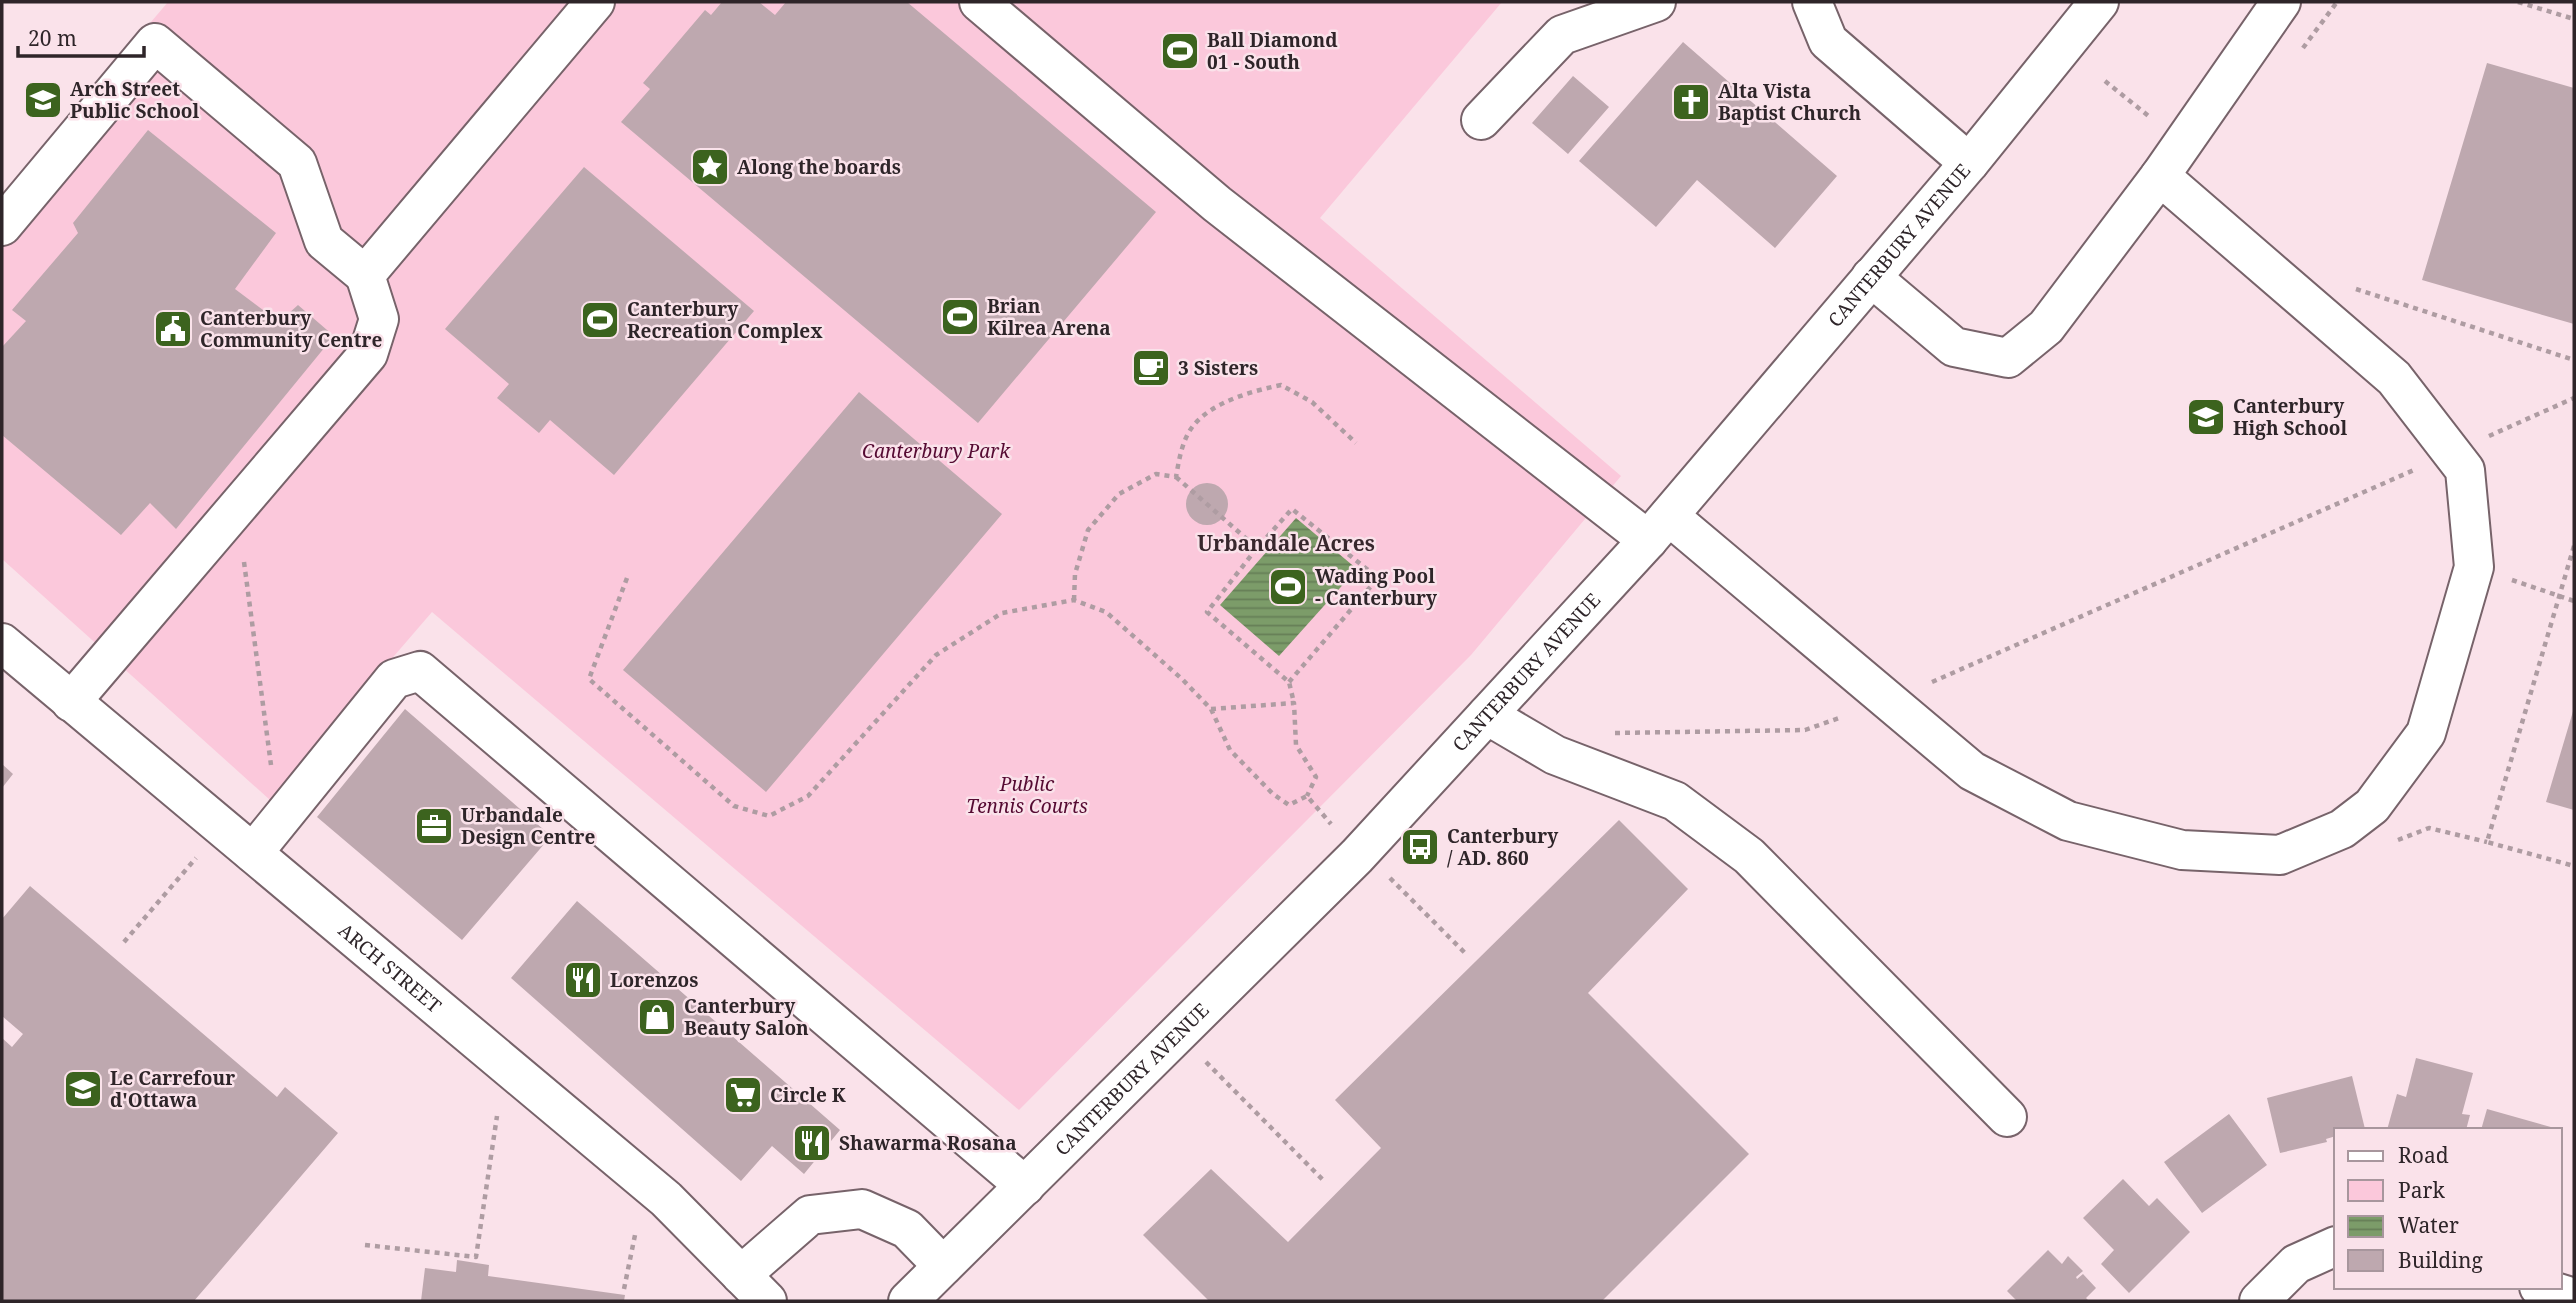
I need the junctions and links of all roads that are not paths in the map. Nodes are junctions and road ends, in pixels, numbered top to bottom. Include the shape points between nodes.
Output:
1 (594, 2) edge
2 (979, 2) edge
3 (1656, 2) edge
4 (1811, 2) edge
5 (2099, 2) edge
6 (2281, 2) edge
7 (1481, 120) dead end
8 (1969, 163) junction
9 (2160, 176) junction
10 (2, 226) edge
11 (365, 275) junction
12 (1871, 277) junction
13 (1658, 528) junction
14 (2, 643) edge
15 (71, 702) junction
16 (1487, 715) junction
17 (253, 853) junction
18 (2007, 1117) dead end
19 (1025, 1186) junction
20 (2334, 1247) edge
21 (943, 1266) junction
22 (741, 1275) junction
23 (2545, 1289) edge
24 (2574, 1298) edge
25 (767, 1301) edge
26 (908, 1301) edge
27 (2259, 1301) edge

1 - 11 street
2 - 13 street via 1217,204
3 - 7 street via 1562,35
4 - 8 street via 1828,41
5 - 8 street, CANTERBURY AVENUE
6 - 9 street
8 - 12 street, CANTERBURY AVENUE
9 - 12 street via 2046,327 2008,358 1954,347
9 - 13 street via 2394,378 2465,470 2474,567 2426,733 2372,806 2342,829 2280,855 2182,850 2067,821 1972,771 1889,701
10 - 11 street via 155,43 297,163 324,242
11 - 15 street via 379,320 368,354
12 - 13 street, CANTERBURY AVENUE
13 - 16 street, CANTERBURY AVENUE
14 - 15 street, ARCH STREET
15 - 17 street, ARCH STREET
16 - 18 street via 1555,755 1675,801 1749,856
16 - 19 street, CANTERBURY AVENUE via 1360,853
17 - 19 street via 394,678 420,671
17 - 22 street, ARCH STREET via 666,1199
19 - 21 street, CANTERBURY AVENUE
20 - 27 street via 2296,1265
21 - 22 street via 907,1229 862,1209 810,1215
21 - 26 street, CANTERBURY AVENUE
22 - 25 street, ARCH STREET
23 - 24 street

